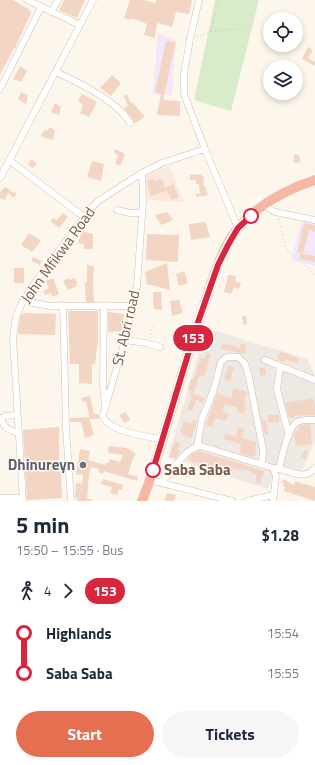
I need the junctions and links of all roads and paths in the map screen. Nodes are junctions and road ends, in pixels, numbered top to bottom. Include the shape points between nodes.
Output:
1 (27, 0) edge
2 (58, 0) edge
3 (93, 0) edge
4 (199, 0) edge
5 (219, 0) edge
6 (41, 7) junction
7 (51, 12) junction
8 (254, 24) dead end
9 (80, 25) junction
10 (210, 32) junction
11 (190, 39) junction
12 (56, 72) junction
13 (0, 89) edge
14 (130, 123) dead end
15 (205, 149) junction
16 (9, 160) junction
17 (142, 172) junction
18 (0, 178) edge
19 (315, 180) edge
20 (263, 205) junction
21 (117, 210) dead end
22 (275, 212) junction
23 (142, 213) junction
24 (84, 217) junction
25 (315, 220) edge
26 (238, 228) junction
27 (315, 276) edge
28 (23, 301) junction
29 (63, 305) junction
30 (104, 305) junction
31 (133, 306) junction
32 (154, 325) dead end
33 (125, 340) junction
34 (146, 343) junction
35 (160, 348) dead end
36 (266, 360) dead end
37 (280, 366) junction
38 (315, 380) edge
39 (106, 406) junction
40 (17, 415) junction
41 (315, 420) edge
42 (18, 434) junction
43 (289, 436) junction
44 (162, 439) junction
45 (197, 447) junction
46 (262, 464) junction
47 (276, 468) junction
48 (315, 468) edge
49 (150, 480) junction
50 (161, 482) junction
51 (0, 498) edge
52 (273, 498) edge
53 (23, 499) edge
54 (70, 501) edge
55 (142, 501) edge
56 (231, 501) edge
57 (247, 501) edge

1 - 6 street
2 - 7 street
3 - 9 street
4 - 11 street
5 - 10 path
6 - 7 street
6 - 13 street
7 - 9 street
8 - 10 path via 240,29
9 - 12 street
10 - 11 path
11 - 15 street via 184,94
12 - 14 street via 90,89 116,107
12 - 16 street
15 - 17 street, John Mfikwa Road
15 - 26 street
16 - 18 street
16 - 24 street
17 - 23 street, St. Abri road
17 - 24 street, John Mfikwa Road via 98,202
19 - 20 highway via 284,191
20 - 22 street
20 - 26 highway
21 - 23 street
22 - 25 street
22 - 27 path via 289,251
23 - 31 street, St. Abri road via 137,286
24 - 28 street, John Mfikwa Road
26 - 44 highway via 215,274
28 - 29 street via 40,305
28 - 40 street, John Mfikwa Road via 14,328
29 - 30 street
29 - 54 street
30 - 31 street
30 - 39 street via 103,397
31 - 33 street, St. Abri road
32 - 34 path
33 - 34 street
33 - 39 street, St. Abri road
34 - 35 street
36 - 37 street
37 - 38 street
37 - 43 street via 278,394
39 - 44 street, St. Abri road via 103,415 108,423 146,437
40 - 42 street, John Mfikwa Road
40 - 42 street via 5,416 2,423
41 - 43 street via 297,422
42 - 53 street, John Mfikwa Road
43 - 47 street
44 - 49 highway
45 - 46 street
45 - 46 street via 202,419 221,362 227,357 238,357 245,364 249,377 264,450
45 - 50 street via 186,454
46 - 47 street
47 - 48 street via 302,475 310,473
47 - 52 street
49 - 50 street
49 - 55 highway
50 - 56 street
51 - 53 street
52 - 57 street

